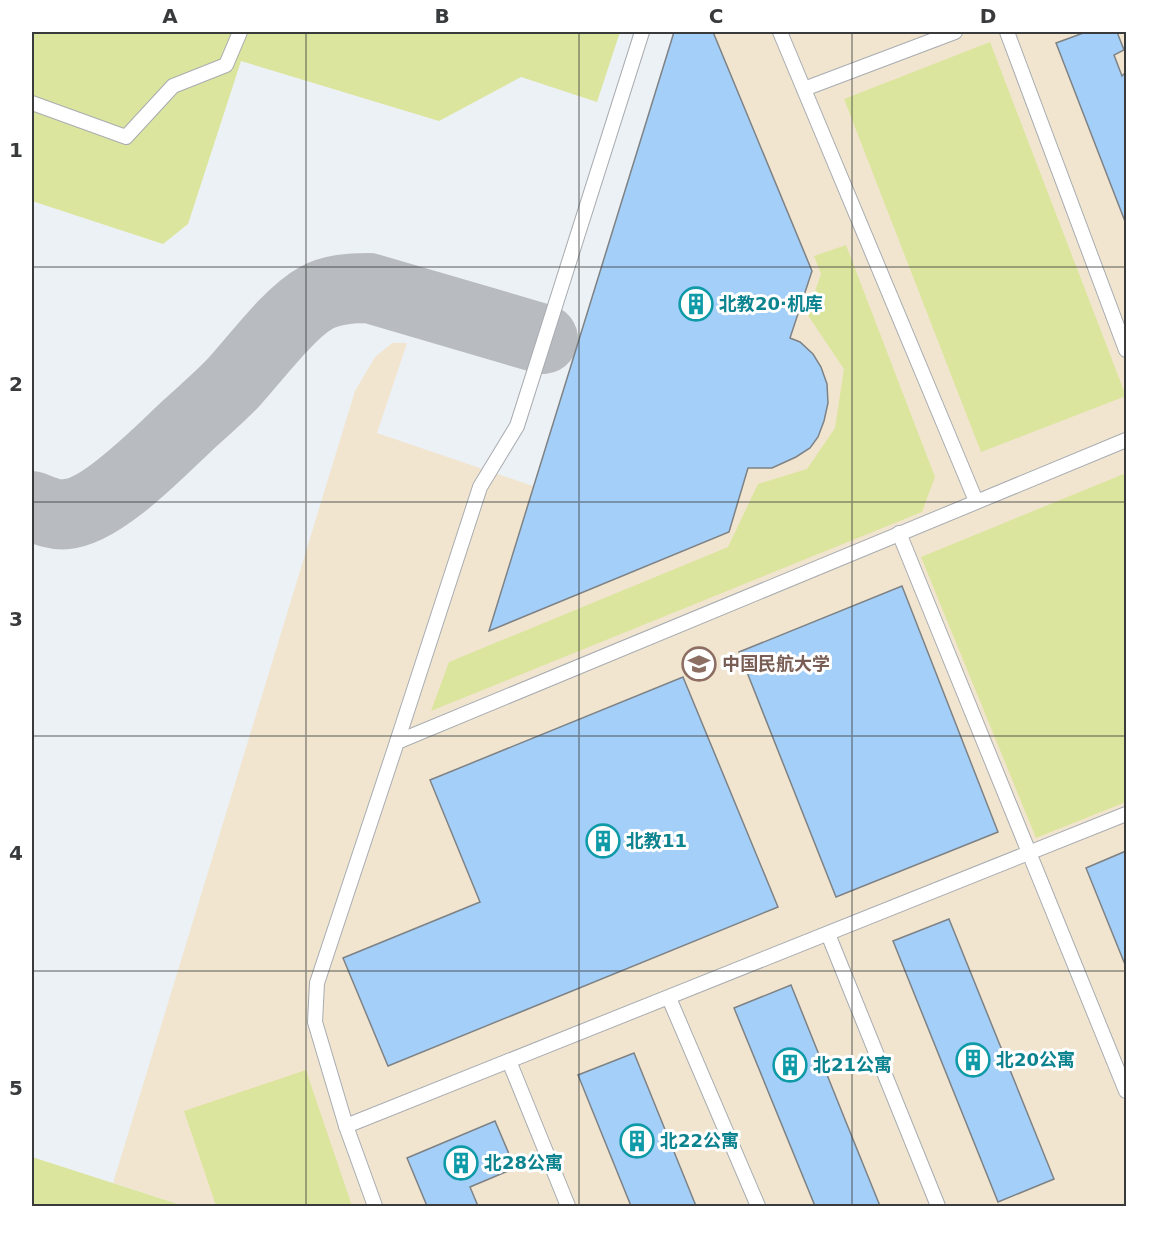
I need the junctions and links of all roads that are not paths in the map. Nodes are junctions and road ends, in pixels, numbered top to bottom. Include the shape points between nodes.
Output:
1 (240, 32) edge
2 (642, 32) edge
3 (780, 32) edge
4 (955, 32) edge
5 (1007, 32) edge
6 (804, 89) junction
7 (32, 103) edge
8 (1126, 350) edge
9 (1126, 440) edge
10 (976, 501) junction
11 (899, 533) junction
12 (396, 742) junction
13 (1126, 814) edge
14 (1029, 854) junction
15 (828, 934) junction
16 (669, 998) junction
17 (509, 1061) junction
18 (1126, 1091) edge
19 (346, 1126) junction
20 (375, 1206) edge
21 (568, 1206) edge
22 (758, 1206) edge
23 (939, 1206) edge

1 - 7 lane via 226,65 173,86 126,137
2 - 12 lane via 517,426 480,487
3 - 6 lane
4 - 6 lane
5 - 8 lane
6 - 10 lane
9 - 10 lane
10 - 11 lane
11 - 12 lane
11 - 14 lane
12 - 19 lane via 317,983 315,1022
13 - 14 lane
14 - 15 lane
14 - 18 lane
15 - 16 lane
15 - 23 lane
16 - 17 lane
16 - 22 lane
17 - 19 lane
17 - 21 lane
19 - 20 lane

